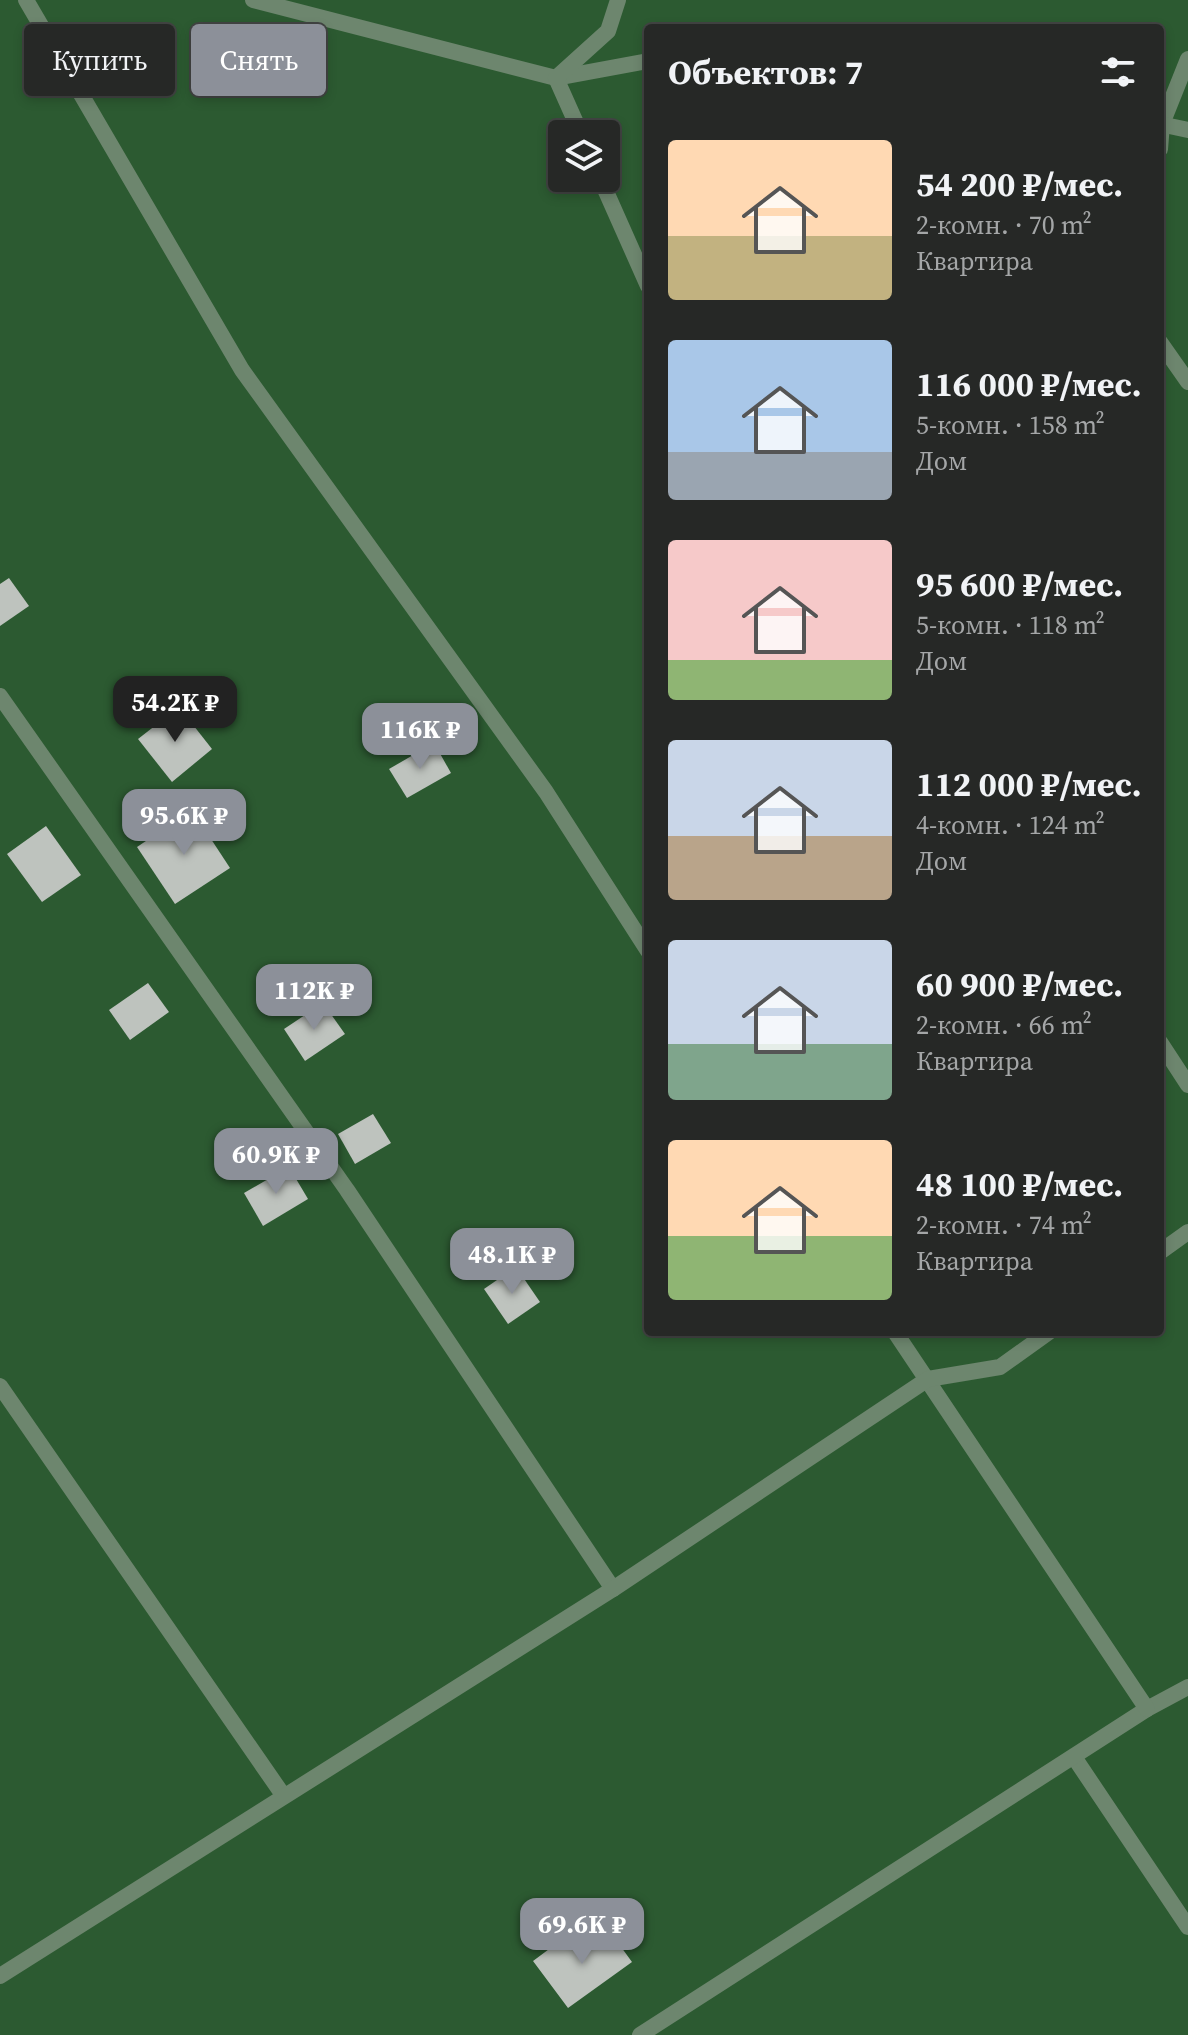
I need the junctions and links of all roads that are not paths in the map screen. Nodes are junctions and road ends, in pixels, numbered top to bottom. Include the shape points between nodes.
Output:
1 (26, 0) edge
2 (253, 0) edge
3 (618, 0) edge
4 (1188, 59) edge
5 (644, 62) edge
6 (556, 78) junction
7 (1164, 117) edge
8 (575, 120) edge
9 (1164, 125) edge
10 (1188, 130) edge
11 (606, 192) edge
12 (644, 277) edge
13 (1164, 348) edge
14 (1188, 382) edge
15 (0, 696) edge
16 (644, 945) edge
17 (1164, 1048) edge
18 (1188, 1085) edge
19 (1188, 1232) edge
20 (1164, 1249) edge
21 (898, 1336) edge
22 (1043, 1336) edge
23 (928, 1379) junction
24 (0, 1386) edge
25 (613, 1589) junction
26 (1188, 1687) edge
27 (1147, 1709) junction
28 (1074, 1757) junction
29 (283, 1795) junction
30 (1188, 1927) edge
31 (0, 1976) edge
32 (640, 2035) edge

1 - 16 street via 242,370 546,792
2 - 6 street
3 - 6 street via 608,31
4 - 7 street
5 - 6 street
6 - 8 street
9 - 10 street
11 - 12 street
13 - 14 street
15 - 25 street via 347,1190
17 - 18 street
19 - 20 street
21 - 23 street
22 - 23 street via 1000,1367
23 - 25 street
23 - 27 street
24 - 29 street
25 - 29 street
26 - 27 street
27 - 28 street
28 - 30 street
28 - 32 street
29 - 31 street

